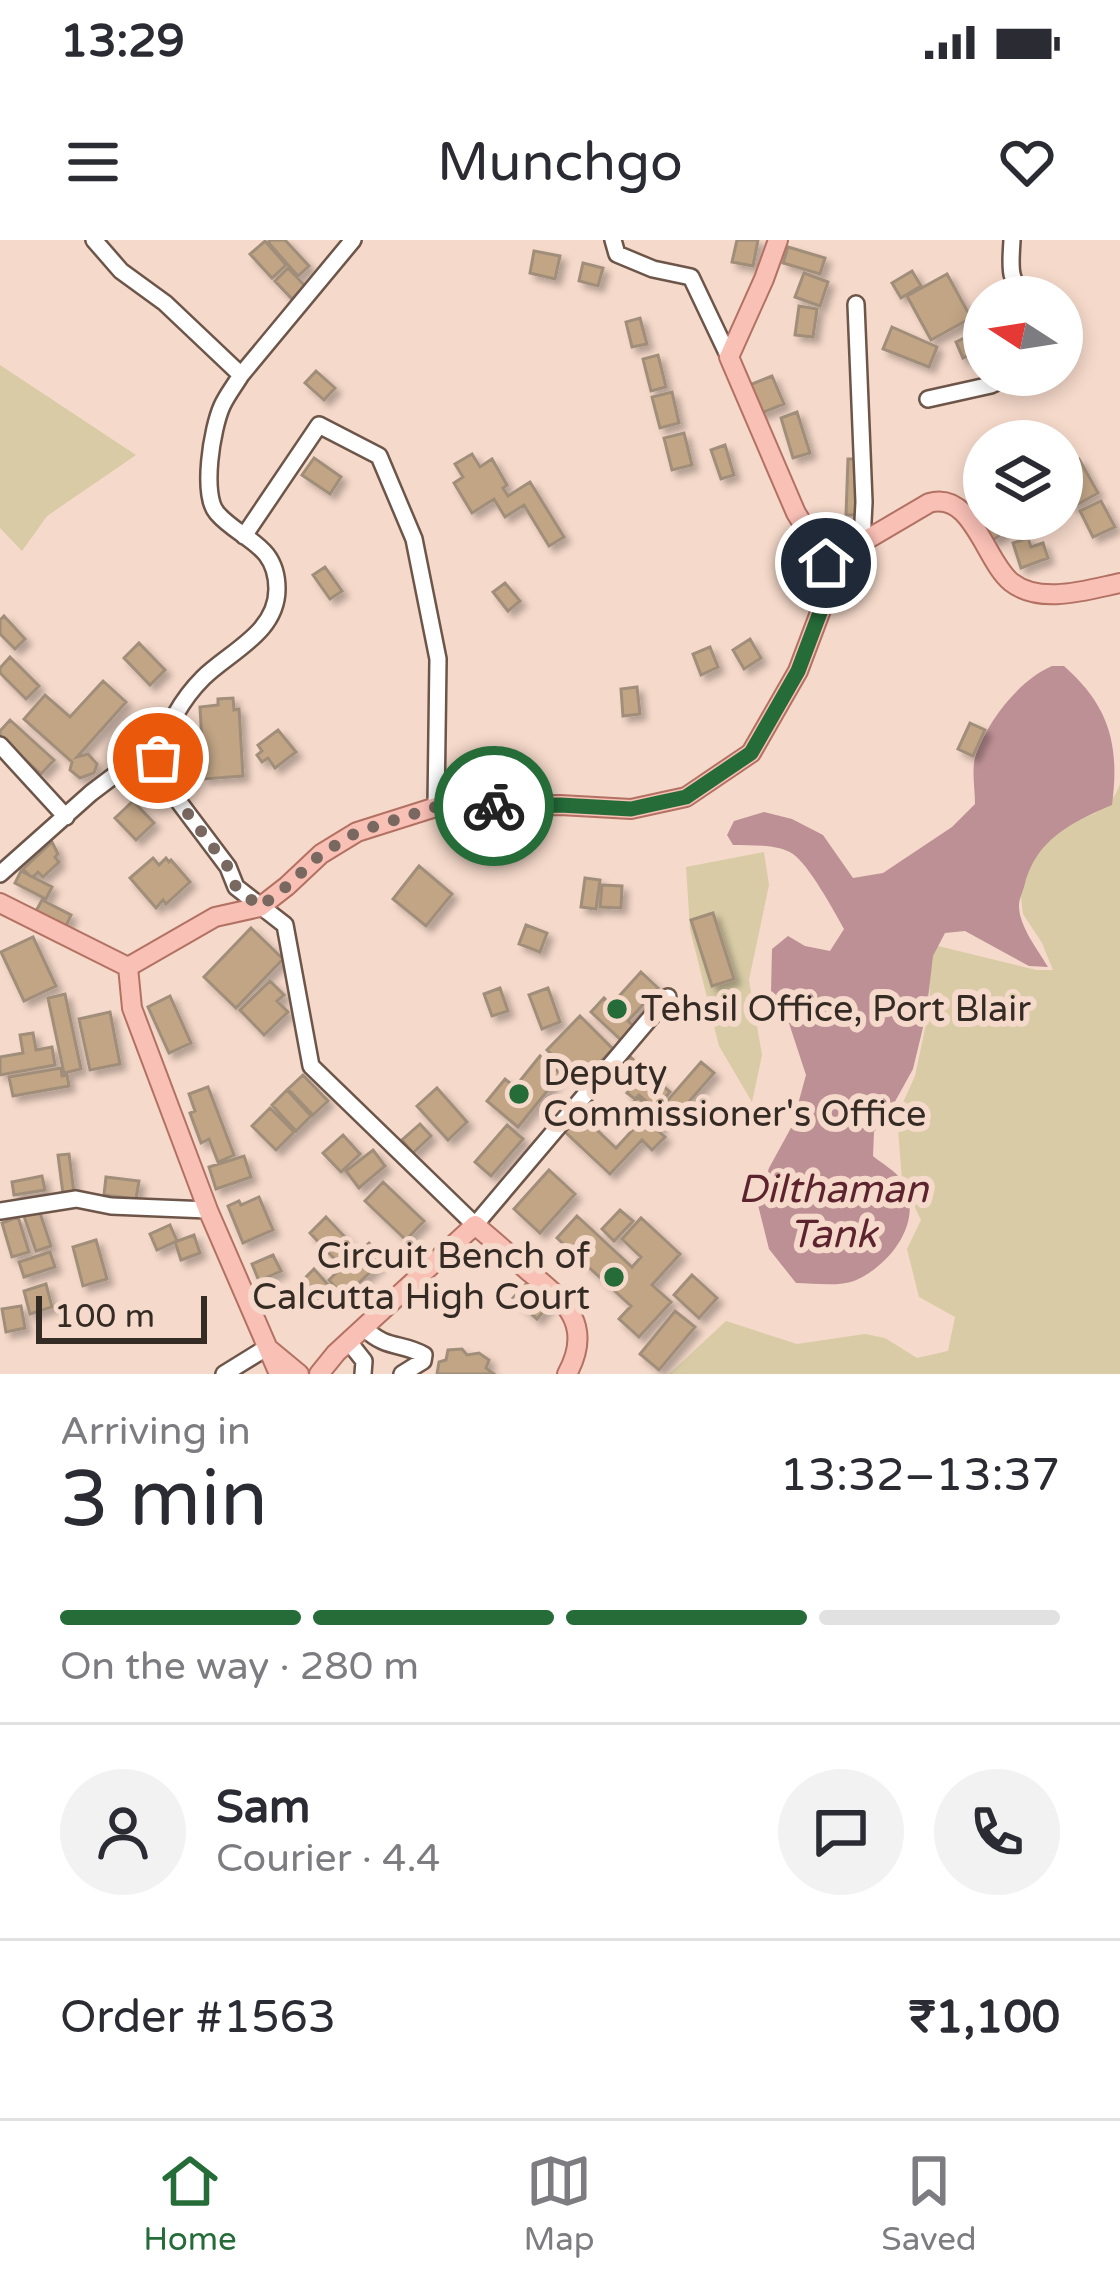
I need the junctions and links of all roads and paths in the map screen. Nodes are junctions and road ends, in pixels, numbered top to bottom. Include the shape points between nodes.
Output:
1 (94, 240) edge
2 (353, 240) edge
3 (613, 240) edge
4 (778, 240) edge
5 (1012, 240) edge
6 (1011, 276) edge
7 (856, 304) dead end
8 (729, 357) junction
9 (241, 374) junction
10 (963, 392) edge
11 (928, 399) dead end
12 (244, 536) junction
13 (862, 542) junction
14 (826, 563) junction
15 (1120, 583) edge
16 (0, 746) edge
17 (158, 758) junction
18 (436, 807) junction
19 (66, 818) junction
20 (1, 872) edge
21 (0, 903) edge
22 (260, 907) junction
23 (128, 967) junction
24 (668, 997) dead end
25 (0, 1210) edge
26 (208, 1210) junction
27 (475, 1225) junction
28 (353, 1338) junction
29 (266, 1348) junction
30 (224, 1374) edge
31 (279, 1374) edge
32 (299, 1374) edge
33 (319, 1374) edge
34 (336, 1374) edge
35 (364, 1374) edge
36 (402, 1374) edge
37 (567, 1374) edge

1 - 9 street
2 - 9 street
3 - 8 street via 617,254 692,277
4 - 8 main road
5 - 6 street
7 - 13 street
8 - 14 main road
9 - 12 street via 220,410 208,491 214,511
10 - 11 street
12 - 17 street via 272,567 272,613 179,709
12 - 18 street via 320,425 379,456 414,538 438,659
13 - 14 main road
13 - 15 main road via 944,500 1020,586 1064,594
14 - 18 main road via 824,602 798,671 751,753 686,797 631,809
16 - 19 street
17 - 19 street via 128,765
17 - 22 street via 164,782 236,887
18 - 22 main road via 357,832
19 - 20 street
21 - 23 main road
22 - 23 main road via 215,917
22 - 27 street via 285,925 311,1066
23 - 26 main road via 132,1008
24 - 27 street
25 - 26 street via 76,1199
26 - 29 main road
27 - 28 main road
27 - 37 main road via 565,1302 577,1357
28 - 33 main road
28 - 34 main road
28 - 35 street
28 - 36 street via 424,1354
29 - 30 street
29 - 31 main road
29 - 32 main road

